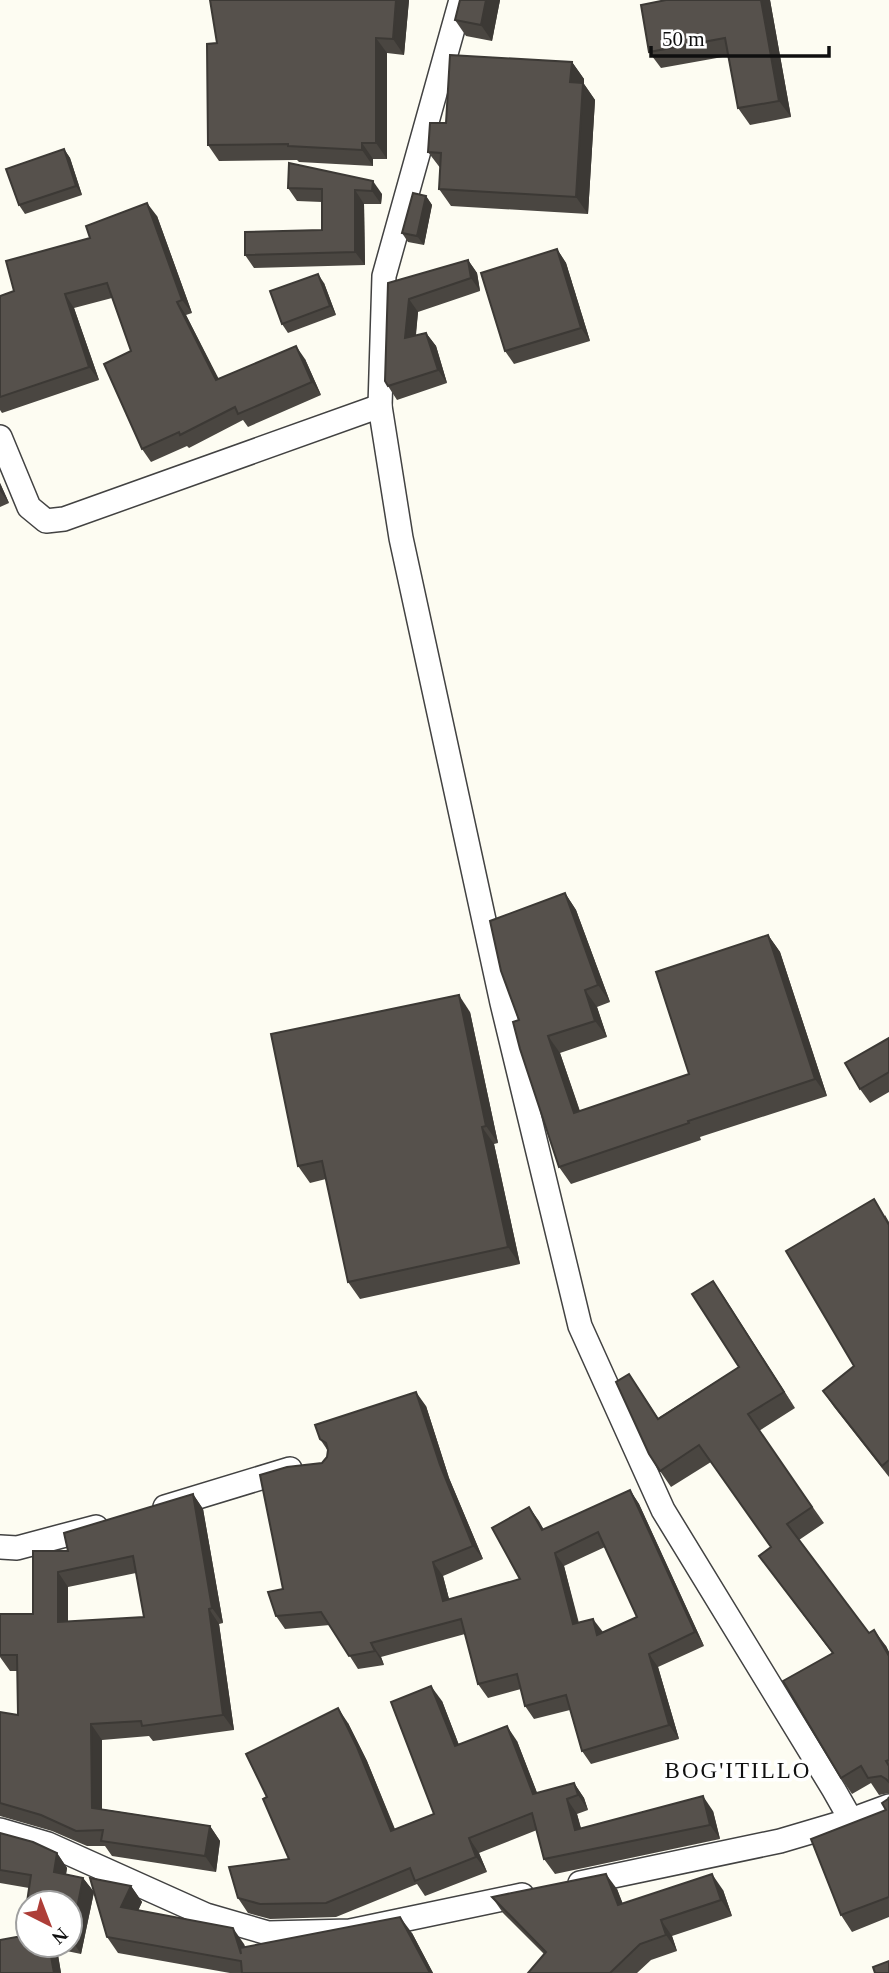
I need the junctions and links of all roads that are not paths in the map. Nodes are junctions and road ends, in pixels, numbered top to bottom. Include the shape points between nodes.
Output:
1 (461, 0) edge
2 (380, 406) junction
3 (0, 437) edge
4 (314, 1466) edge
5 (148, 1512) edge
6 (112, 1522) edge
7 (0, 1547) edge
8 (889, 1806) edge
9 (851, 1820) junction
10 (0, 1830) edge
11 (565, 1886) edge
12 (538, 1891) edge

1 - 2 street via 384,276
2 - 3 street via 64,519 46,521 29,507
2 - 9 street via 401,538 502,1003 580,1326 663,1510
4 - 5 street via 294,1467
6 - 7 street via 17,1548
8 - 9 street
9 - 11 street via 780,1841
10 - 12 street via 48,1844 206,1915 268,1933 350,1931

